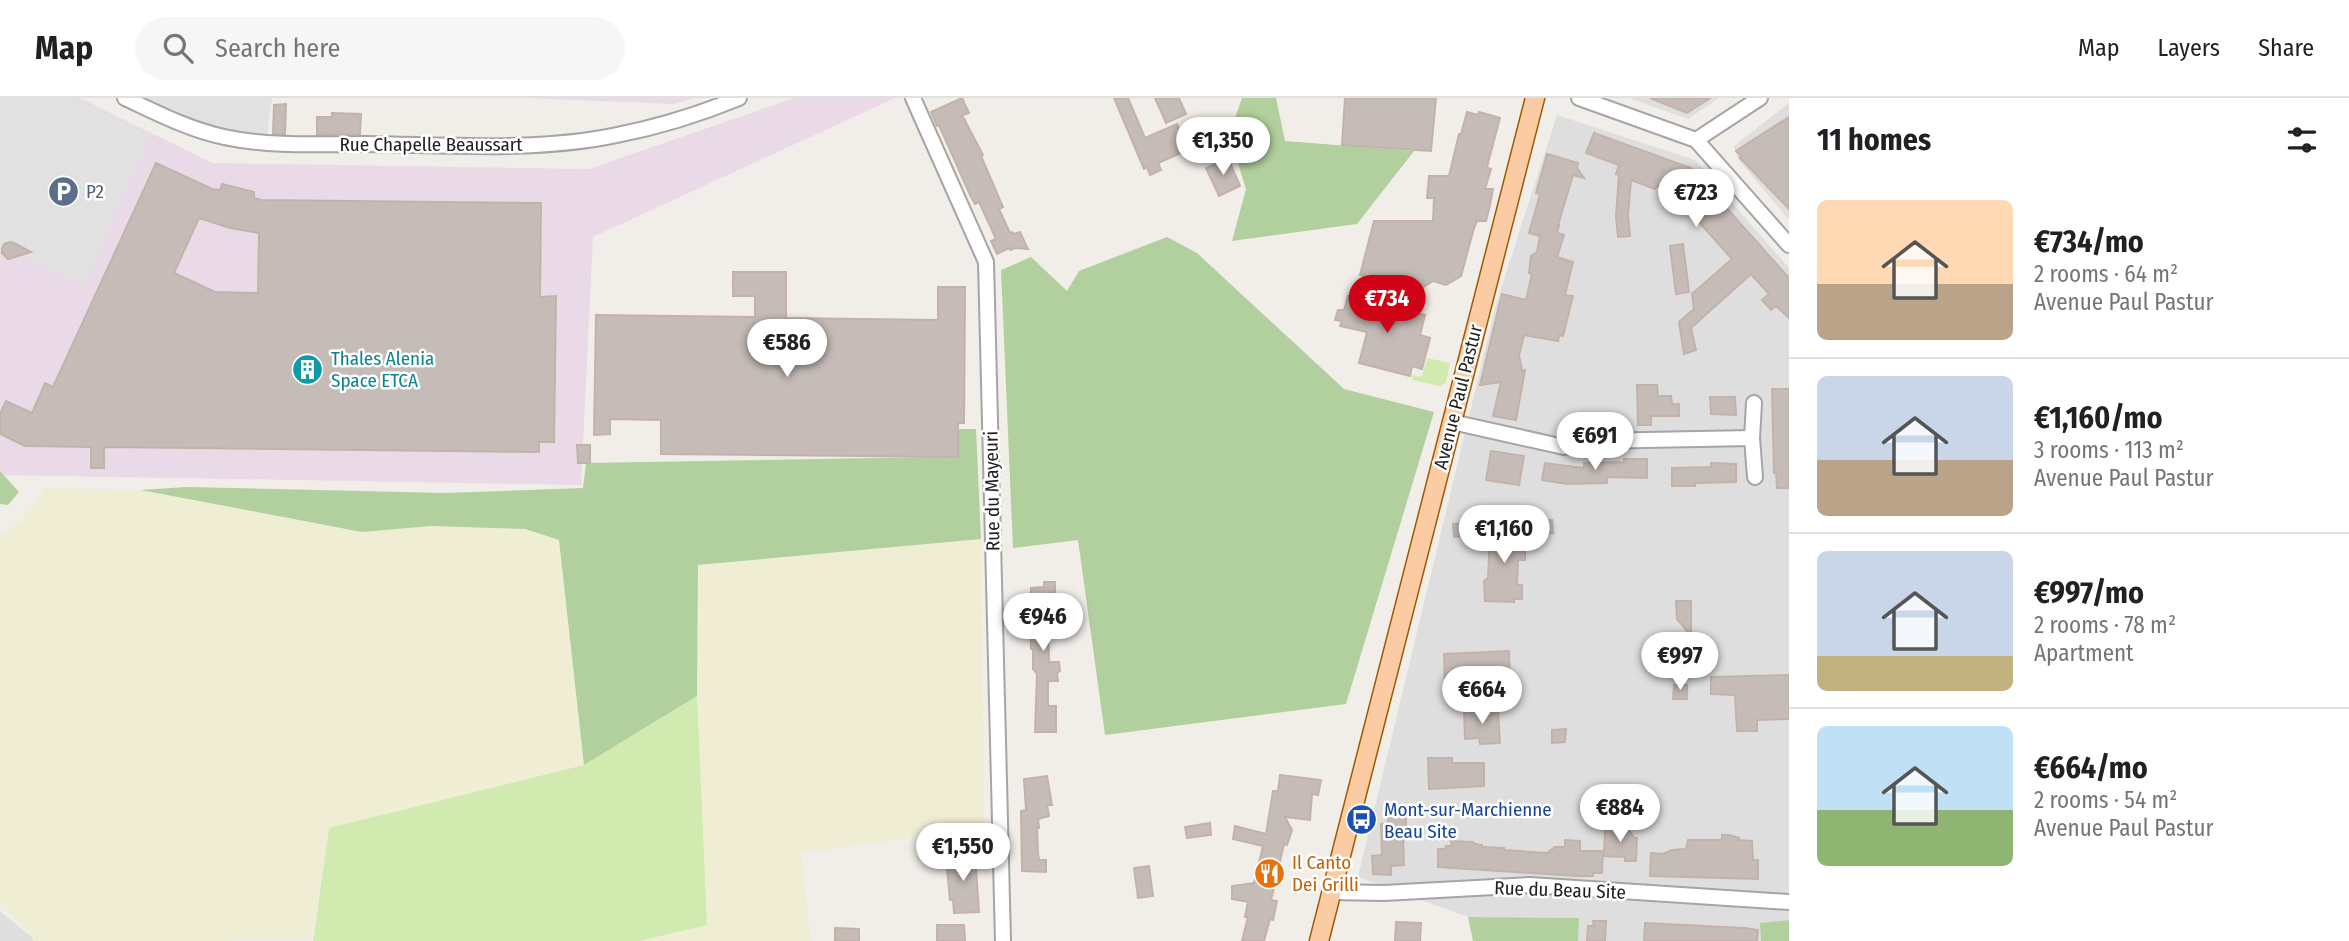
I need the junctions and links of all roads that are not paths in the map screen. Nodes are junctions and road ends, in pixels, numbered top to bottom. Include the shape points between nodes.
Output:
1 (125, 98) edge
2 (739, 98) edge
3 (913, 98) edge
4 (1535, 98) edge
5 (1580, 98) edge
6 (1760, 98) edge
7 (1696, 140) junction
8 (1789, 245) edge
9 (1754, 403) dead end
10 (1452, 422) junction
11 (1752, 438) junction
12 (1755, 477) dead end
13 (1331, 892) junction
14 (1789, 902) edge
15 (1003, 941) edge
16 (1319, 941) edge

1 - 2 street, Rue Chapelle Beaussart via 189,128 225,138 265,143 489,146 616,135
3 - 15 street, Rue du Mayeuri via 986,262
4 - 10 main road, Avenue Paul Pastur
5 - 7 street
6 - 7 street
7 - 8 street
9 - 11 street
10 - 11 street via 1564,447 1592,441
10 - 13 main road, Avenue Paul Pastur
11 - 12 street
13 - 14 street, Rue du Beau Site via 1530,886
13 - 16 main road, Avenue Paul Pastur

